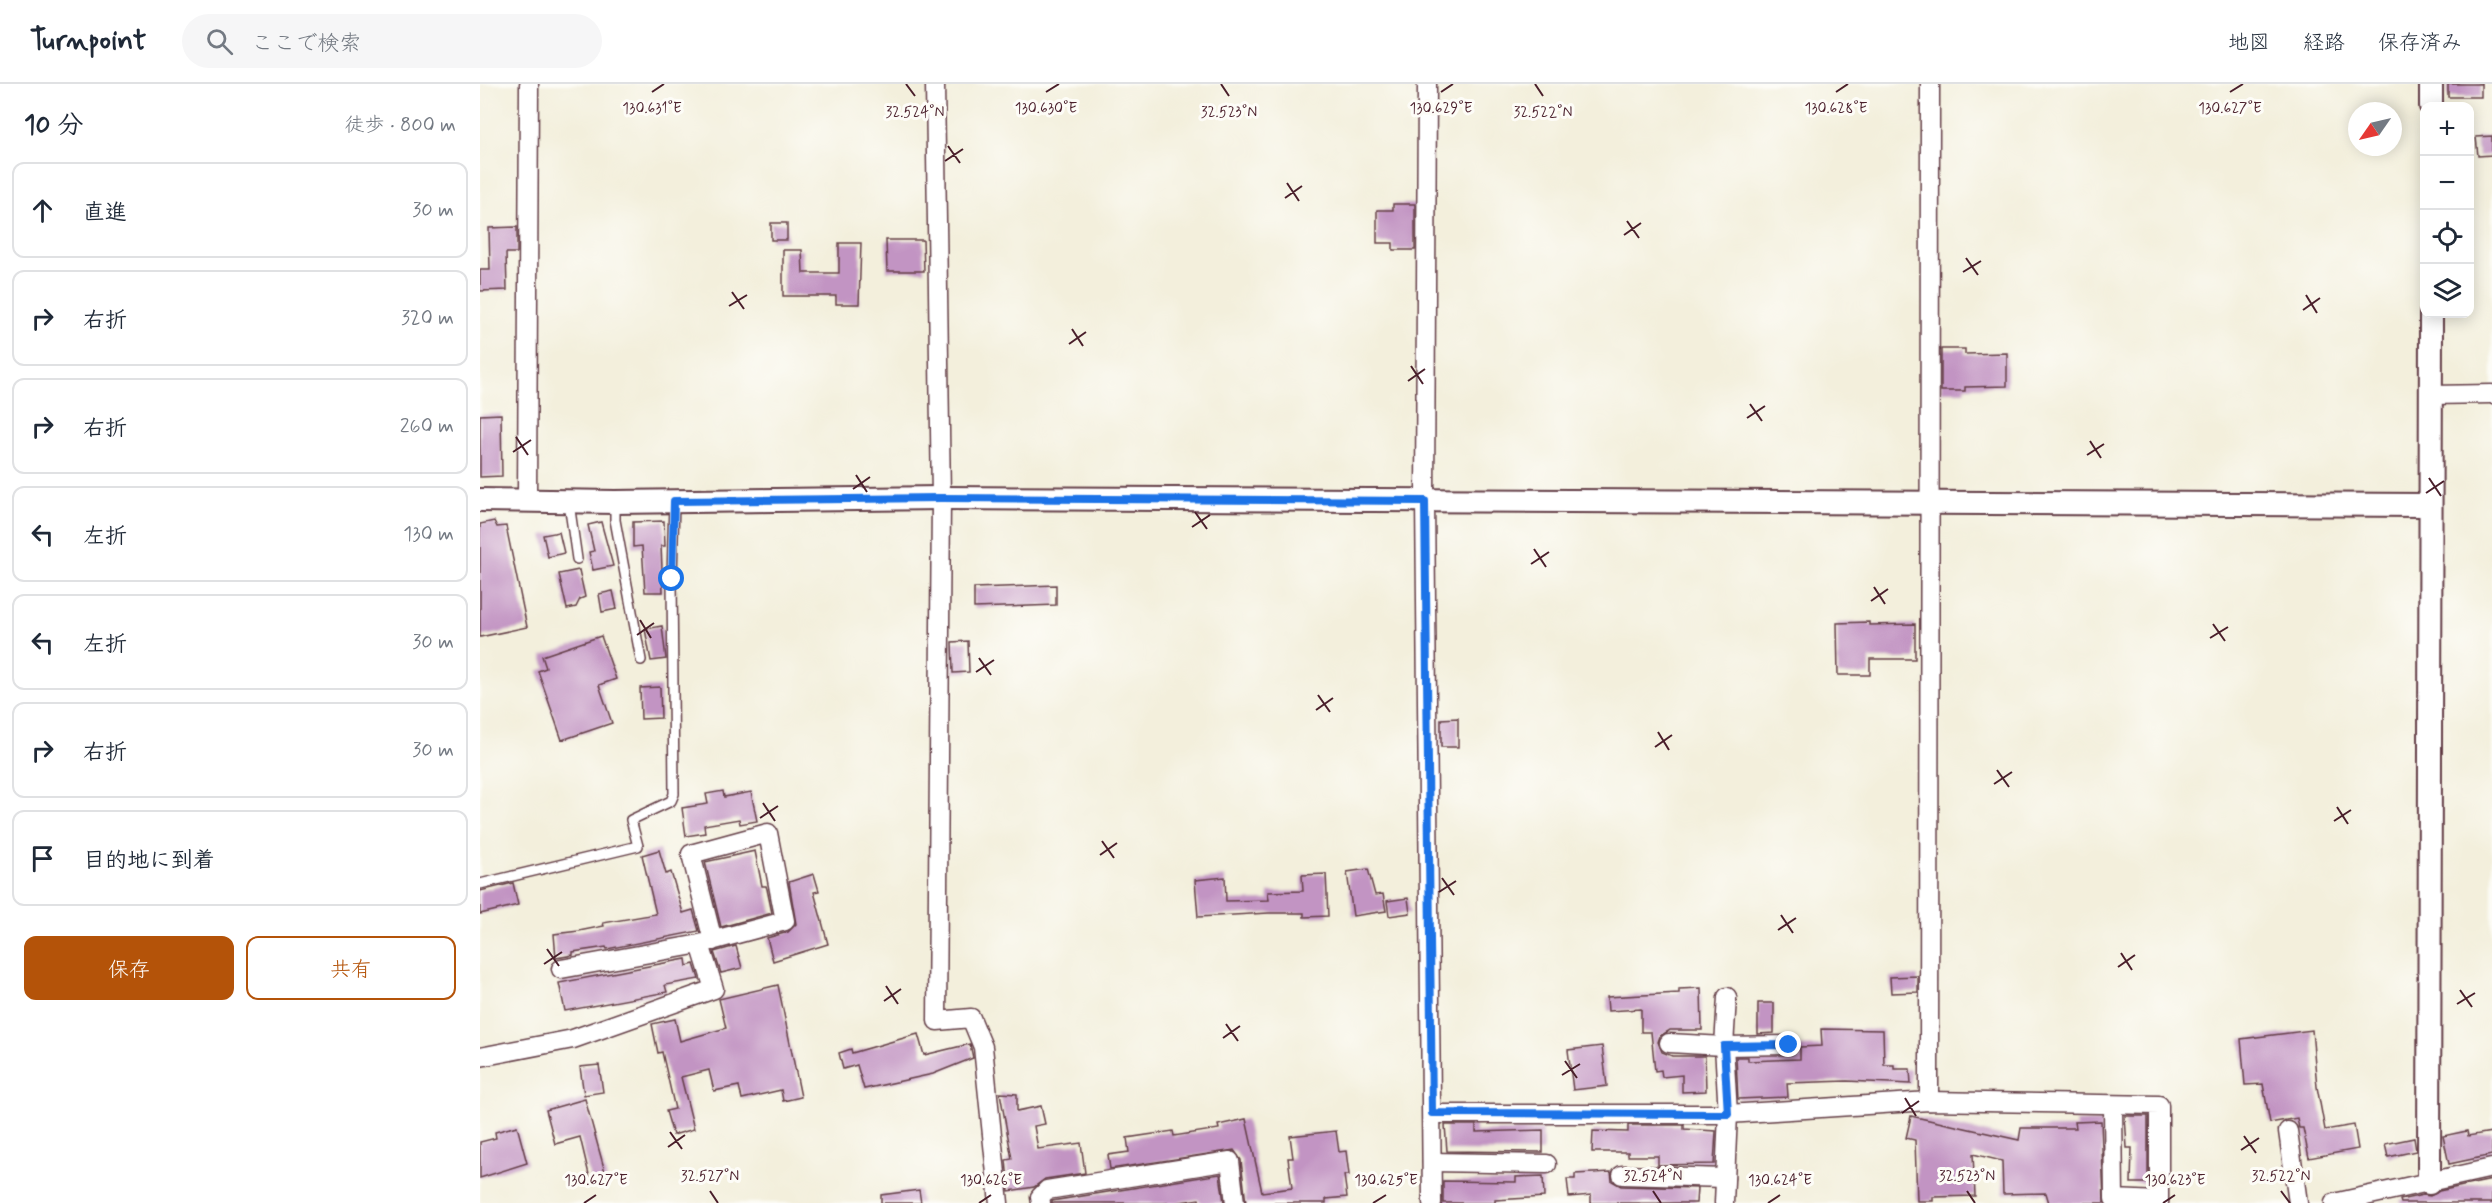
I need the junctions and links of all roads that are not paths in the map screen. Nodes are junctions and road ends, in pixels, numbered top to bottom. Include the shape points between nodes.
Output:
1 (528, 84) edge
2 (935, 84) edge
3 (1426, 84) edge
4 (1930, 84) edge
5 (2431, 84) edge
6 (2431, 102) edge
7 (2431, 318) edge
8 (2492, 394) edge
9 (2431, 395) junction
10 (941, 498) junction
11 (480, 500) edge
12 (527, 501) junction
13 (569, 501) junction
14 (674, 501) junction
15 (1425, 501) junction
16 (615, 502) junction
17 (1930, 502) junction
18 (2429, 504) junction
19 (577, 559) dead end
20 (641, 660) dead end
21 (480, 884) edge
22 (707, 942) junction
23 (561, 969) dead end
24 (1727, 997) dead end
25 (1669, 1043) dead end
26 (1789, 1045) dead end
27 (1724, 1046) junction
28 (480, 1057) edge
29 (1929, 1101) junction
30 (2113, 1105) junction
31 (1432, 1113) junction
32 (1728, 1114) junction
33 (2288, 1131) dead end
34 (1432, 1162) junction
35 (1547, 1164) dead end
36 (2492, 1168) edge
37 (1622, 1174) dead end
38 (1725, 1178) junction
39 (2428, 1183) junction
40 (2112, 1201) edge
41 (2158, 1202) edge
42 (999, 1203) edge
43 (1041, 1203) edge
44 (1235, 1203) edge
45 (1432, 1203) edge
46 (1724, 1203) edge
47 (2298, 1203) edge
48 (2334, 1203) edge

1 - 12 street
2 - 10 street
3 - 15 street
4 - 17 street
5 - 6 street
7 - 9 street
8 - 9 street
9 - 18 street
10 - 14 street
10 - 15 street
10 - 42 street via 937,1021 971,1018 983,1047
11 - 12 street
12 - 13 street
13 - 16 street
13 - 19 lane
14 - 16 street
14 - 21 lane via 671,801 631,820 638,846
15 - 17 street
15 - 31 street
16 - 20 lane
17 - 18 street
17 - 29 street
18 - 39 street
22 - 22 street via 691,854 768,833 785,921
22 - 23 street
22 - 28 street via 714,990 573,1039
24 - 27 street
25 - 27 street
26 - 27 street
27 - 32 street
29 - 30 street
29 - 32 street
30 - 40 street
30 - 41 street via 2158,1105
31 - 32 street
31 - 34 street
32 - 38 street
33 - 47 street
34 - 35 street
34 - 45 street
36 - 39 street
37 - 38 street
38 - 46 street
39 - 48 street
40 - 41 street
43 - 44 street via 1040,1197 1047,1190 1230,1161

